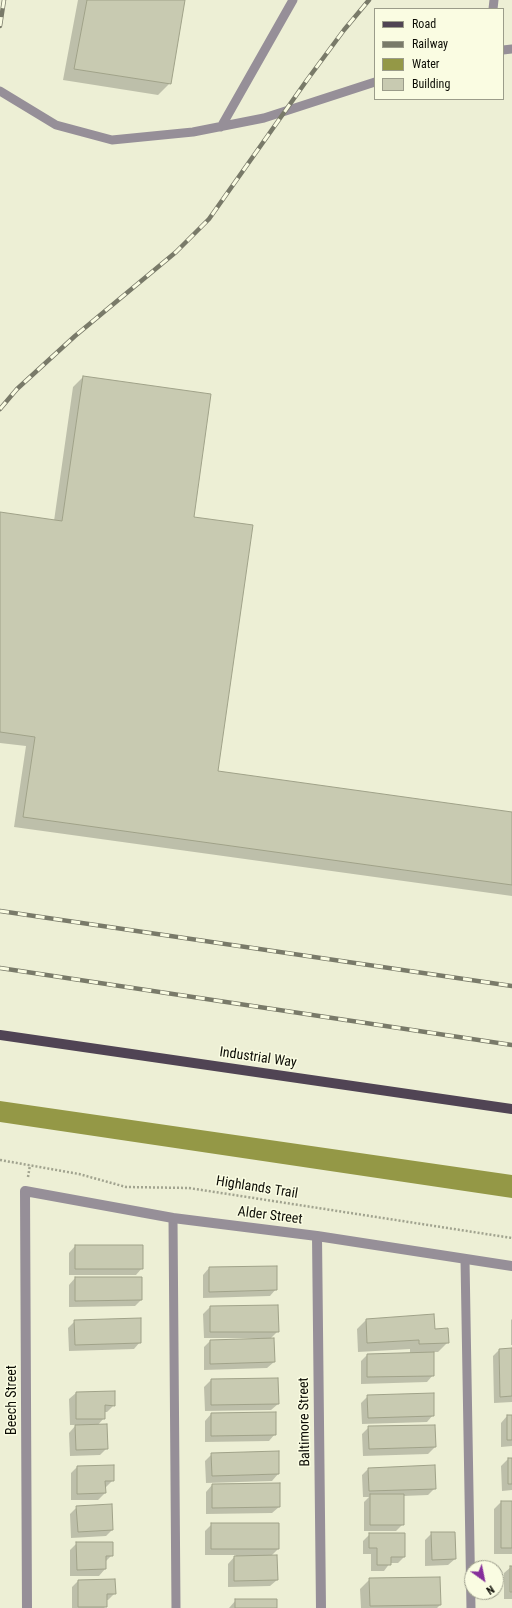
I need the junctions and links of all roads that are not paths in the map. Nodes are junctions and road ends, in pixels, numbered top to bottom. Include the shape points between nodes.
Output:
1 (293, 0) edge
2 (374, 82) edge
3 (0, 91) edge
4 (221, 127) junction
5 (0, 1035) edge
6 (512, 1109) edge
7 (25, 1191) joint
8 (173, 1218) junction
9 (317, 1236) junction
10 (465, 1259) junction
11 (512, 1266) edge
12 (27, 1608) edge
13 (176, 1608) edge
14 (321, 1608) edge
15 (471, 1608) edge

1 - 4 lane
2 - 4 lane via 264,118
3 - 4 lane via 56,125 112,140
5 - 6 main road, Industrial Way
7 - 8 street, Alder Street
7 - 12 street, Beech Street
8 - 9 street, Alder Street
8 - 13 lane
9 - 10 street, Alder Street
9 - 14 street, Baltimore Street
10 - 11 street, Alder Street
10 - 15 lane

